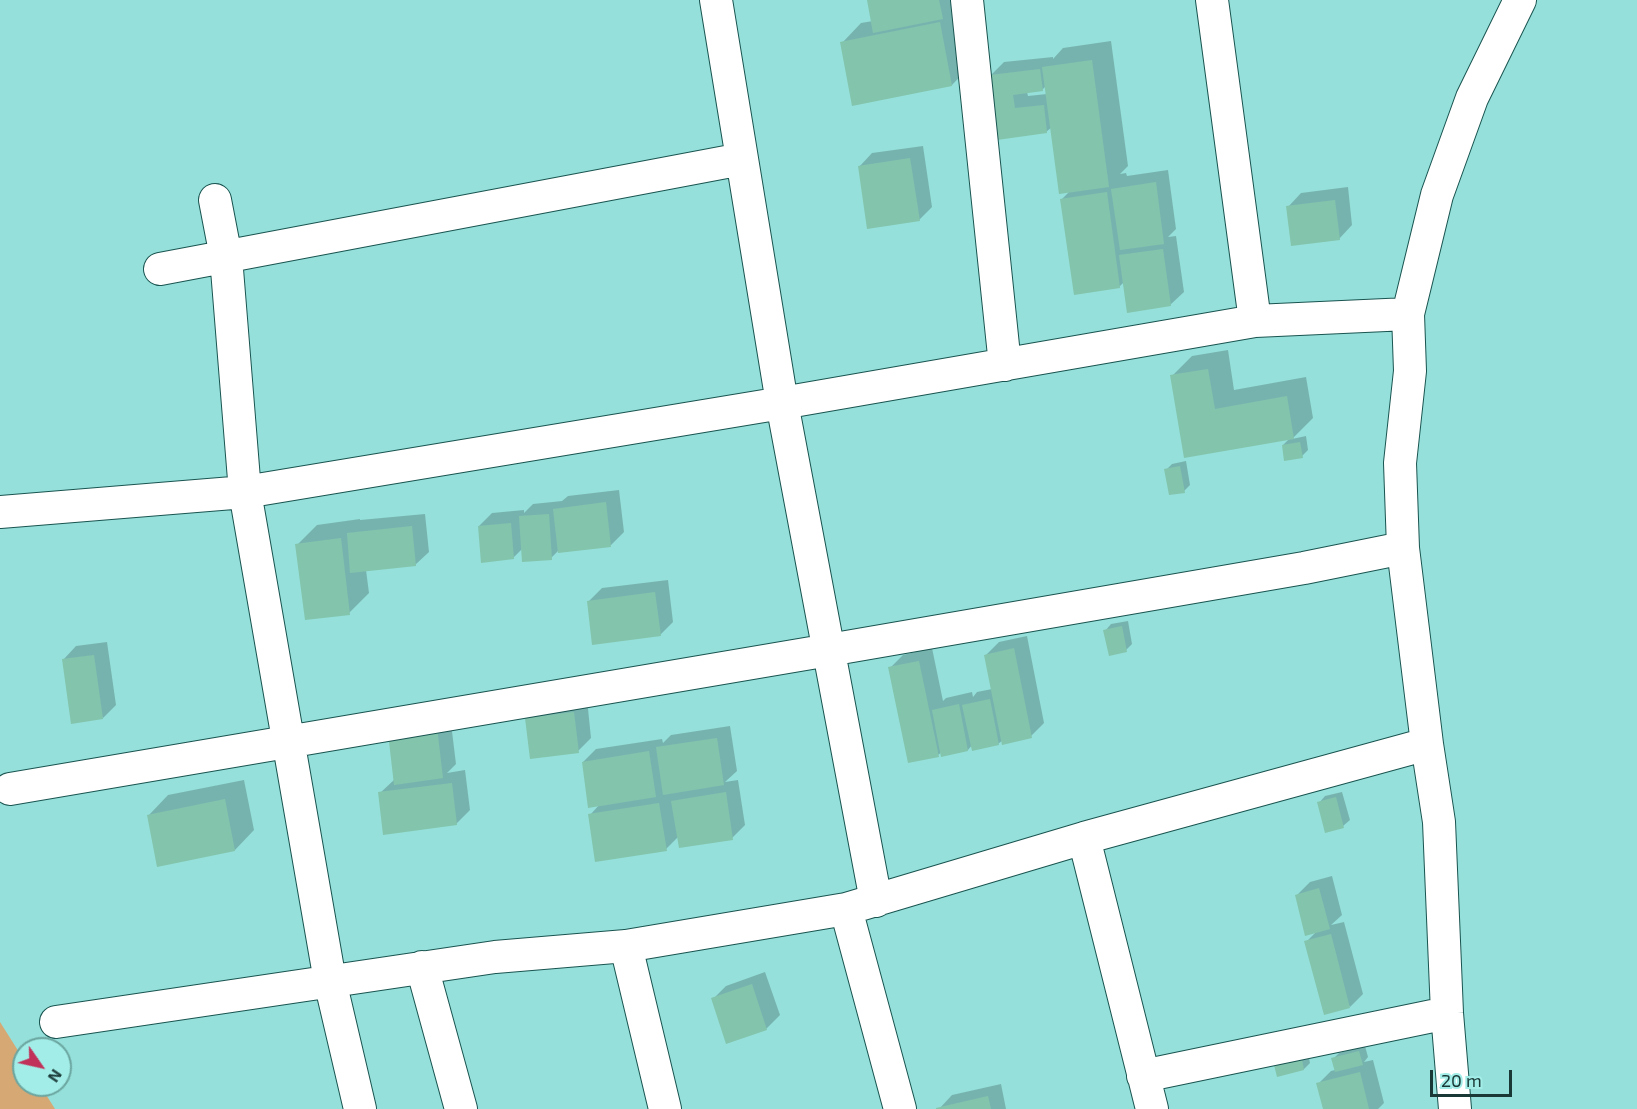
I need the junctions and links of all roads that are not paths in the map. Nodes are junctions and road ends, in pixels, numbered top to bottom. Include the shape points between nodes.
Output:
1 (716, 0) edge
2 (967, 0) edge
3 (1212, 0) edge
4 (1520, 0) edge
5 (742, 159) junction
6 (215, 200) dead end
7 (226, 257) junction
8 (160, 269) dead end
9 (1407, 314) junction
10 (1255, 321) junction
11 (1005, 365) junction
12 (782, 404) junction
13 (245, 492) junction
14 (0, 512) edge
15 (1403, 548) junction
16 (829, 650) junction
17 (288, 741) junction
18 (1426, 744) junction
19 (10, 789) dead end
20 (1084, 838) junction
21 (876, 901) junction
22 (846, 909) junction
23 (626, 946) junction
24 (422, 968) junction
25 (330, 981) junction
26 (1447, 1013) junction
27 (57, 1022) dead end
28 (1143, 1076) junction
29 (360, 1109) edge
30 (461, 1109) edge
31 (665, 1109) edge
32 (900, 1109) edge
33 (1152, 1109) edge
34 (1455, 1109) edge

1 - 5 street
2 - 11 street
3 - 10 street
4 - 9 street via 1472,98 1437,195
5 - 7 street
5 - 12 street
6 - 7 street
7 - 8 street
7 - 13 street
9 - 10 street
9 - 15 street via 1410,370 1401,463
10 - 11 street
11 - 12 street
12 - 13 street
12 - 16 street
13 - 14 street
13 - 17 street
15 - 16 street
15 - 18 street
16 - 17 street
16 - 21 street
17 - 19 street
17 - 25 street
18 - 20 street
18 - 26 street via 1439,822
20 - 21 street
20 - 28 street
21 - 22 street
22 - 23 street
22 - 32 street
23 - 24 street via 495,957
23 - 31 street
24 - 25 street
24 - 30 street
25 - 27 street
25 - 29 street
26 - 28 street
26 - 34 street
28 - 33 street

